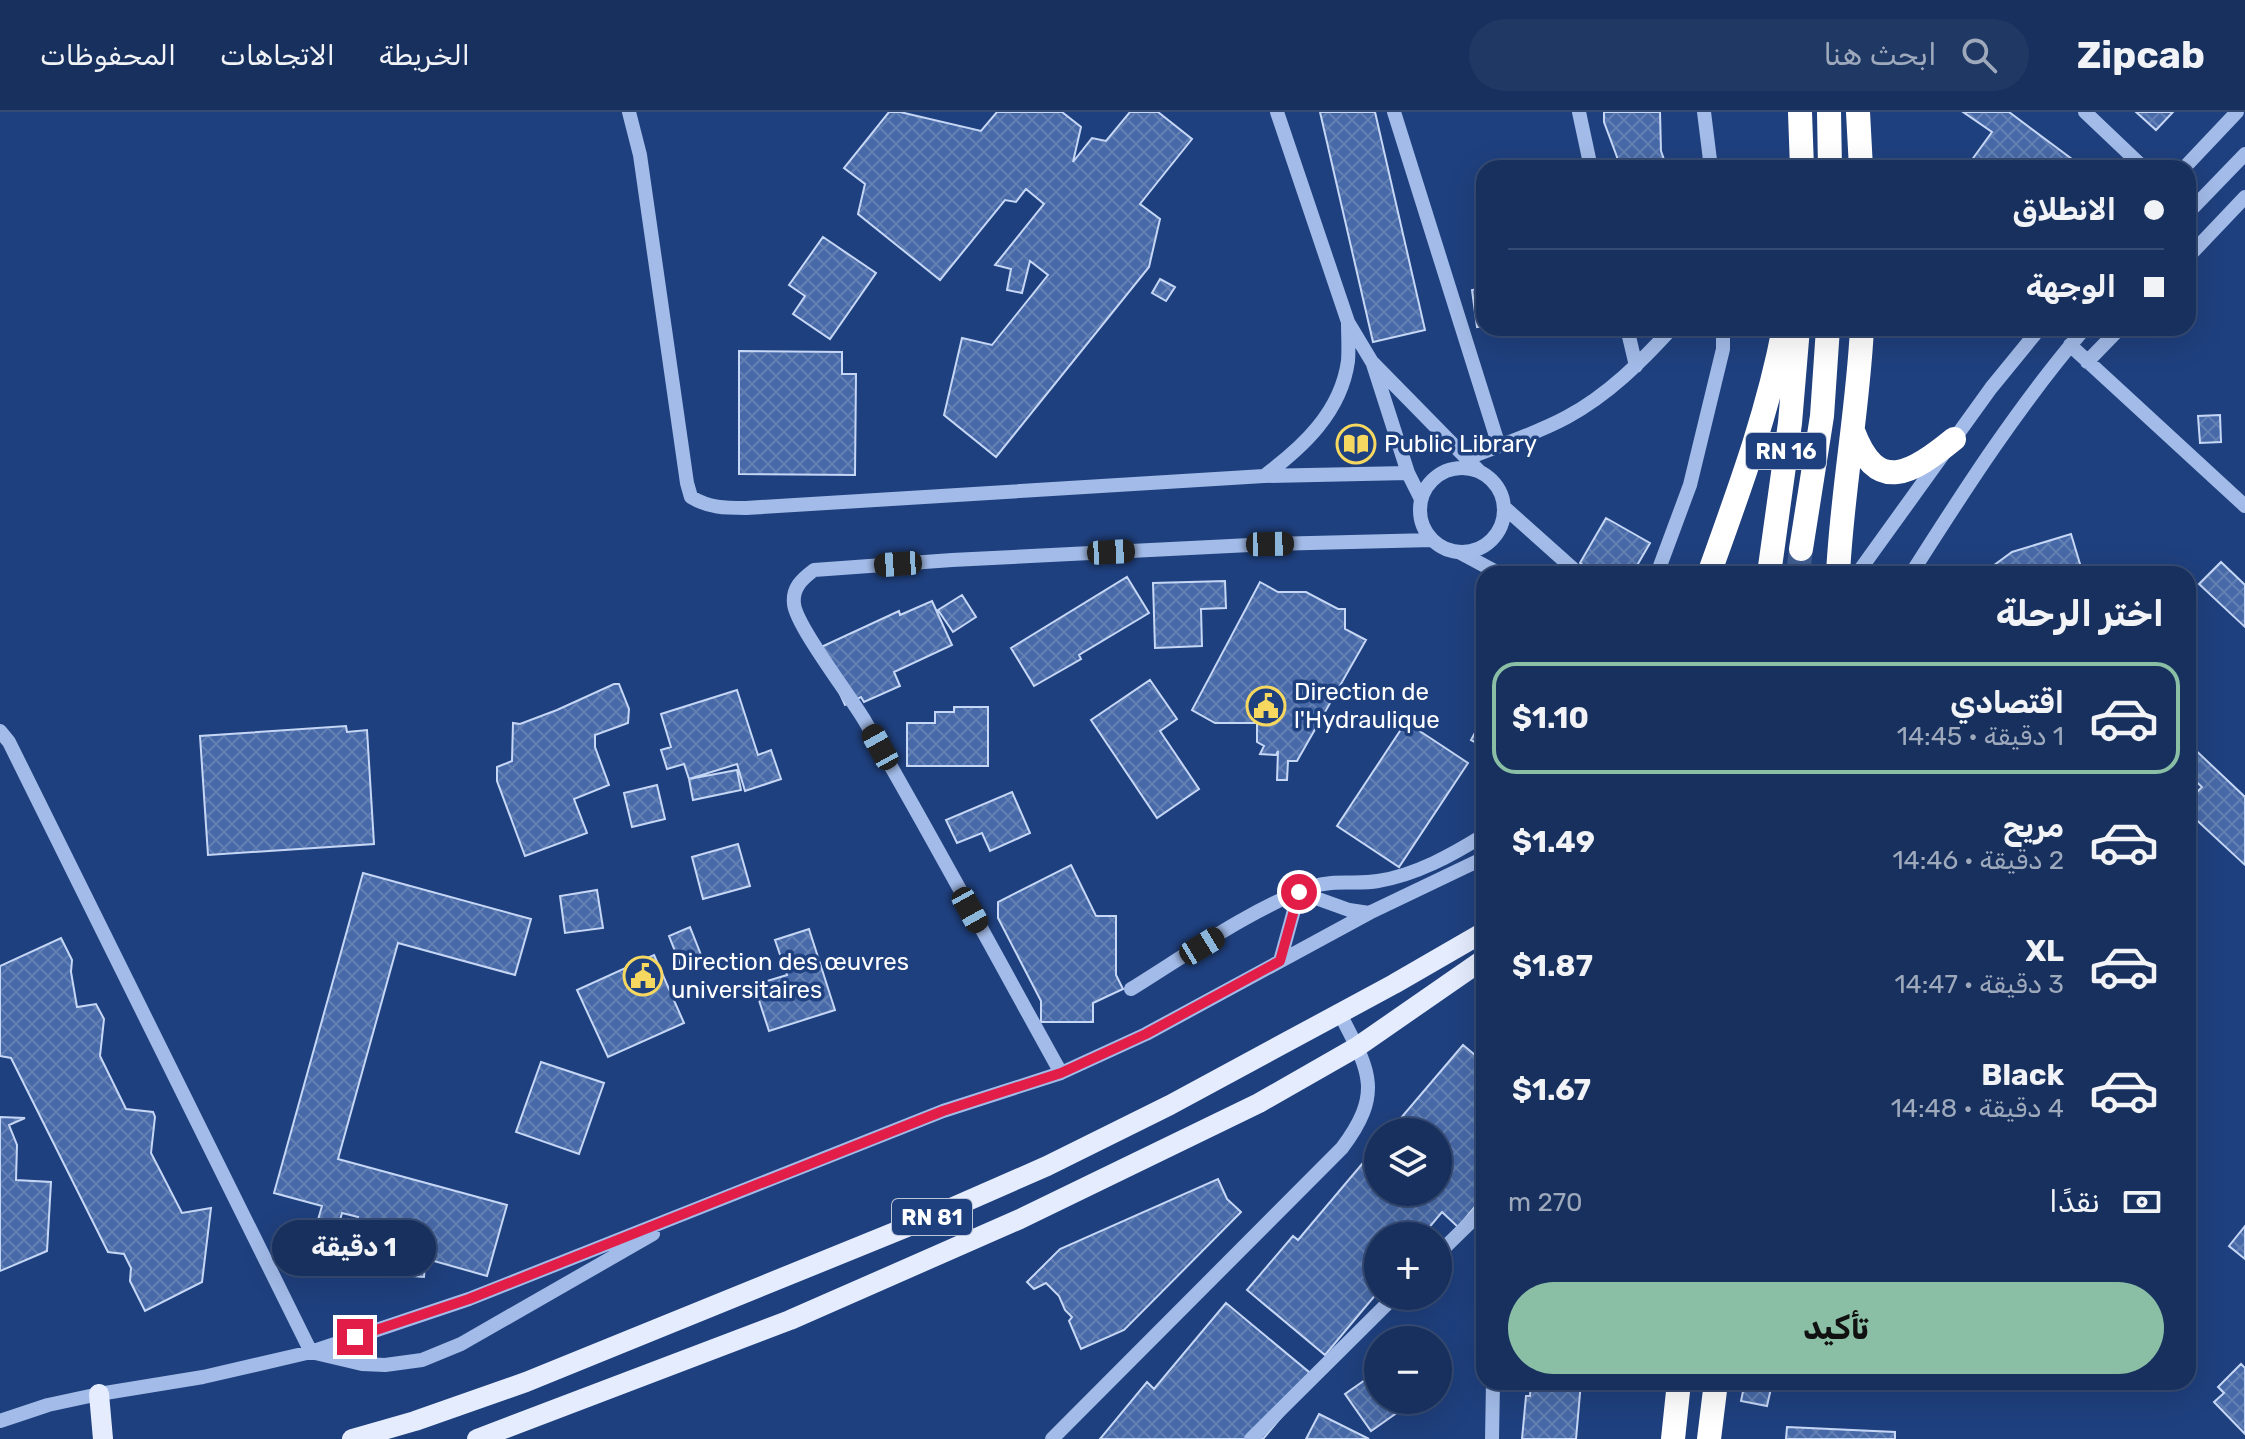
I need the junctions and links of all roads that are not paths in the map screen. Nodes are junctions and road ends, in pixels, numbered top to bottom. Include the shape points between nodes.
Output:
1 (629, 112) edge
2 (1277, 112) edge
3 (1394, 112) edge
4 (1579, 112) edge
5 (1704, 112) edge
6 (1800, 112) edge
7 (1829, 112) edge
8 (1858, 112) edge
9 (2085, 112) edge
10 (2237, 112) edge
11 (2245, 154) edge
12 (1589, 160) edge
13 (1710, 160) edge
14 (1802, 160) edge
15 (1830, 160) edge
16 (1861, 160) edge
17 (2136, 160) edge
18 (2192, 160) edge
19 (2245, 197) edge
20 (2196, 205) edge
21 (2196, 249) edge
22 (1348, 322) junction
23 (1629, 336) edge
24 (1664, 336) edge
25 (1723, 336) edge
26 (1782, 336) edge
27 (1797, 336) edge
28 (1827, 336) edge
29 (1861, 336) edge
30 (2033, 336) edge
31 (2078, 336) edge
32 (2112, 336) edge
33 (2070, 345) junction
34 (1372, 362) junction
35 (2087, 362) junction
36 (1636, 366) junction
37 (1852, 430) junction
38 (1954, 439) junction
39 (1499, 446) junction
40 (1468, 458) junction
41 (1480, 472) junction
42 (1408, 473) junction
43 (1264, 476) junction
44 (1421, 499) junction
45 (2245, 506) edge
46 (1504, 507) junction
47 (1432, 540) junction
48 (1801, 549) tunnel mouth
49 (1458, 552) junction
50 (1485, 566) edge
51 (1570, 566) edge
52 (1660, 566) edge
53 (1712, 566) edge
54 (1770, 566) edge
55 (1838, 566) edge
56 (1863, 566) edge
57 (1916, 566) edge
58 (0, 731) edge
59 (1476, 839) edge
60 (1476, 862) edge
61 (1299, 892) junction
62 (1369, 913) junction
63 (1476, 937) edge
64 (1280, 961) junction
65 (1476, 965) edge
66 (1131, 989) dead end
67 (1340, 1014) junction
68 (1357, 1047) junction
69 (1061, 1073) junction
70 (697, 1208) junction
71 (1476, 1217) edge
72 (1452, 1240) edge
73 (1381, 1310) edge
74 (311, 1352) junction
75 (1493, 1390) edge
76 (1678, 1390) edge
77 (1715, 1390) edge
78 (99, 1394) junction
79 (0, 1421) edge
80 (103, 1439) edge
81 (352, 1439) edge
82 (477, 1439) edge
83 (1052, 1439) edge
84 (1251, 1439) edge
85 (1492, 1439) edge
86 (1673, 1439) edge
87 (1709, 1439) edge

1 - 43 street via 640,155 691,497 712,508 746,508
2 - 22 street
3 - 39 street
4 - 12 street
5 - 13 street
6 - 14 highway
7 - 15 highway
8 - 16 highway
9 - 17 street
10 - 18 street
11 - 20 street
19 - 21 street
22 - 34 street
22 - 43 street via 1348,361 1340,391 1322,424 1299,450
23 - 36 street
24 - 36 street
25 - 52 street via 1690,485
26 - 53 highway via 1756,442
27 - 54 highway, RN 16
28 - 48 highway, RN 16 via 1822,416
29 - 37 highway
30 - 38 street
31 - 33 street
32 - 35 street
33 - 35 street
33 - 57 street via 1995,443
34 - 40 street
34 - 42 street
35 - 45 street
36 - 39 street via 1566,418
37 - 38 highway via 1867,462 1888,472 1926,460
37 - 55 highway
38 - 56 street
39 - 40 street
40 - 41 street
41 - 44 street via 1444,472
41 - 46 street via 1501,493
42 - 43 street
42 - 44 street
44 - 47 street via 1420,514
46 - 49 street via 1497,535 1487,545
46 - 51 street
47 - 49 street
47 - 69 street via 952,560 814,570 801,580 793,605 803,625 865,719
49 - 50 street
58 - 74 street
59 - 61 street via 1401,875 1331,882
60 - 62 street
61 - 62 street
61 - 64 street
61 - 66 street
62 - 64 street
63 - 67 main road, RN 81
64 - 69 street
65 - 68 main road, RN 81
67 - 68 street
67 - 81 main road, RN 81 via 1047,1166 917,1223 526,1382
68 - 82 main road, RN 81 via 1259,1103 1020,1219 790,1320
68 - 83 street via 1369,1087 1367,1107 1342,1148
69 - 70 street via 943,1111
70 - 74 street via 469,1299
70 - 74 street via 461,1344 422,1360 362,1364
71 - 72 street
73 - 84 street
74 - 78 street
75 - 85 street
76 - 86 highway
77 - 87 highway
78 - 79 street
78 - 80 main road

